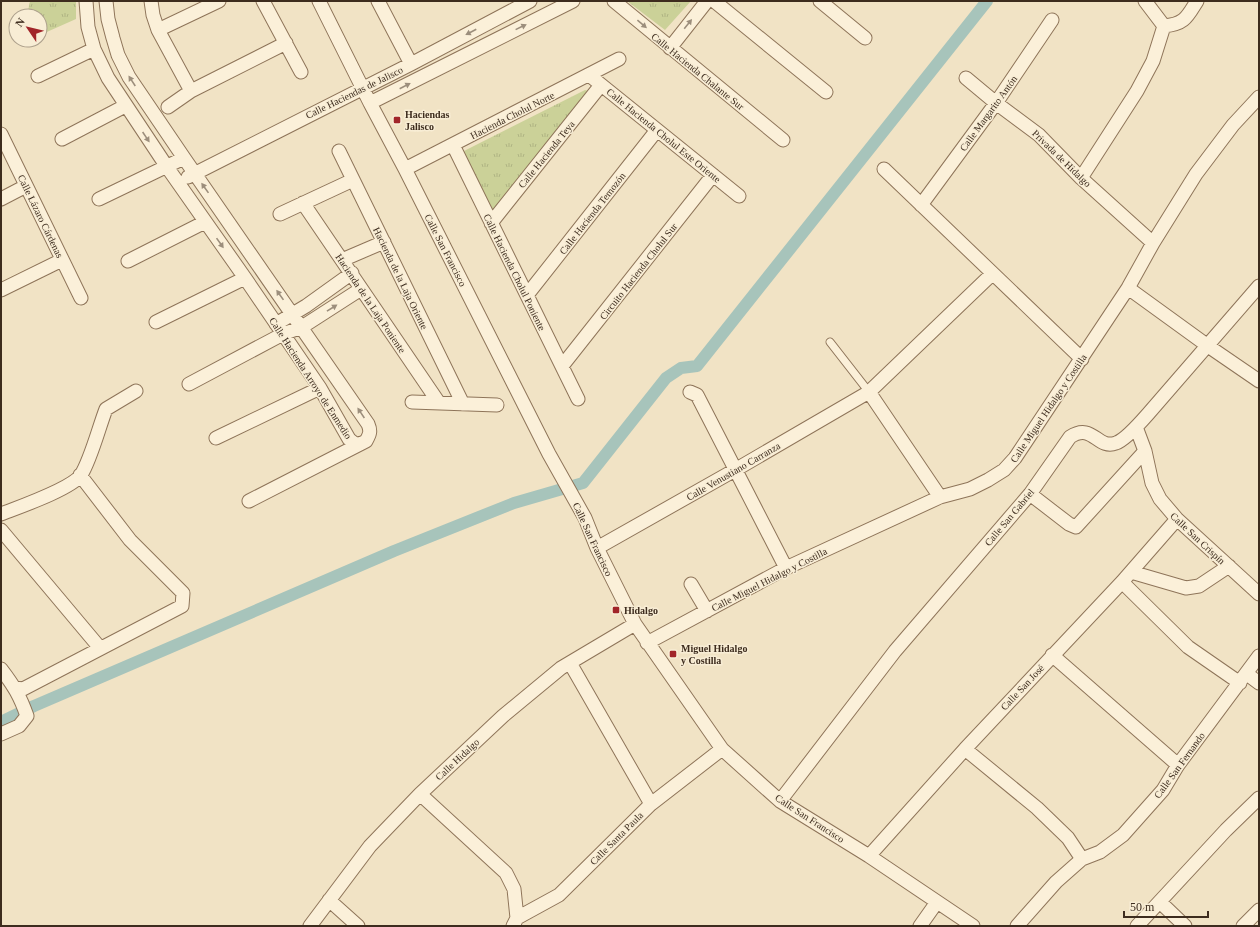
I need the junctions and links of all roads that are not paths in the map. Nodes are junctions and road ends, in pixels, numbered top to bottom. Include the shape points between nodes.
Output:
1 (86, 1) edge
2 (106, 1) edge
3 (151, 1) edge
4 (219, 1) edge
5 (263, 1) edge
6 (320, 1) edge
7 (378, 1) edge
8 (530, 1) edge
9 (573, 1) edge
10 (614, 1) edge
11 (707, 1) edge
12 (714, 1) edge
13 (820, 1) edge
14 (1145, 1) edge
15 (1197, 1) edge
16 (1052, 20) dead end
17 (1164, 26) junction
18 (158, 30) junction
19 (865, 38) dead end
20 (286, 43) junction
21 (670, 48) junction
22 (94, 50) junction
23 (619, 59) dead end
24 (411, 64) junction
25 (301, 72) dead end
26 (589, 75) junction
27 (38, 76) dead end
28 (966, 78) dead end
29 (602, 85) junction
30 (363, 87) junction
31 (191, 91) junction
32 (826, 92) dead end
33 (1259, 97) edge
34 (370, 103) junction
35 (996, 103) junction
36 (125, 106) junction
37 (168, 107) dead end
38 (657, 130) junction
39 (1, 134) edge
40 (62, 139) dead end
41 (784, 140) dead end
42 (453, 146) junction
43 (339, 152) dead end
44 (184, 158) junction
45 (167, 167) junction
46 (405, 169) junction
47 (884, 169) dead end
48 (194, 173) junction
49 (713, 175) junction
50 (1081, 178) junction
51 (353, 180) junction
52 (178, 182) junction
53 (26, 186) junction
54 (739, 196) dead end
55 (1, 199) edge
56 (99, 199) dead end
57 (303, 203) junction
58 (921, 205) junction
59 (280, 214) dead end
60 (205, 222) junction
61 (491, 223) junction
62 (384, 242) junction
63 (1153, 243) junction
64 (62, 260) junction
65 (342, 260) junction
66 (128, 261) dead end
67 (352, 273) junction
68 (992, 274) junction
69 (245, 278) junction
70 (1259, 286) edge
71 (1128, 288) junction
72 (361, 289) junction
73 (1, 290) edge
74 (527, 295) junction
75 (81, 298) dead end
76 (293, 314) junction
77 (156, 322) dead end
78 (302, 327) junction
79 (280, 329) junction
80 (830, 342) dead end
81 (1208, 346) junction
82 (1082, 359) junction
83 (562, 366) junction
84 (1259, 381) edge
85 (189, 384) dead end
86 (320, 388) junction
87 (136, 391) dead end
88 (690, 392) dead end
89 (868, 392) junction
90 (578, 399) dead end
91 (412, 402) dead end
92 (439, 403) junction
93 (463, 404) junction
94 (497, 405) dead end
95 (1136, 427) junction
96 (216, 438) dead end
97 (359, 444) junction
98 (1145, 451) junction
99 (735, 470) junction
100 (80, 476) junction
101 (1030, 494) junction
102 (940, 497) junction
103 (249, 501) dead end
104 (1, 514) edge
105 (1177, 519) junction
106 (1, 530) edge
107 (597, 548) junction
108 (1229, 566) junction
109 (786, 568) junction
110 (1131, 572) junction
111 (1122, 582) junction
112 (690, 584) dead end
113 (1259, 594) edge
114 (707, 611) junction
115 (635, 624) junction
116 (647, 643) junction
117 (100, 648) junction
118 (1052, 655) junction
119 (1259, 656) edge
120 (570, 663) junction
121 (1, 669) edge
122 (1243, 679) junction
123 (1259, 683) edge
124 (18, 693) junction
125 (1, 734) edge
126 (965, 749) junction
127 (722, 750) junction
128 (1178, 765) junction
129 (420, 794) junction
130 (1259, 798) edge
131 (780, 801) junction
132 (651, 804) junction
133 (869, 856) junction
134 (1082, 859) junction
135 (329, 900) junction
136 (937, 902) junction
137 (1160, 902) junction
138 (1257, 915) edge
139 (515, 922) edge
140 (310, 926) edge
141 (358, 926) edge
142 (920, 926) edge
143 (973, 926) edge
144 (1017, 926) edge
145 (1137, 926) edge
146 (1185, 926) edge
147 (1243, 926) edge

1 - 22 street, Calle Hacienda Arroyo de Enmedio via 88,27
44 -> 2 street, Calle Hacienda Arroyo de Enmedio via 129,77 118,55
3 - 18 street
4 - 18 street
5 - 20 street
6 - 30 street, Calle San Francisco
7 - 24 street
8 -> 24 street, Calle Haciendas de Jalisco
34 -> 9 street, Calle Haciendas de Jalisco
10 -> 21 street, Calle Hacienda Chalante Sur
21 -> 11 street
12 - 32 street
13 - 19 street
14 - 17 street
15 - 17 street via 1186,18 1176,25
16 - 35 street, Calle Margarito Antón
17 - 50 street via 1153,61 1137,91
18 - 31 street
20 - 25 street
20 - 31 street
21 - 41 street, Calle Hacienda Chalante Sur
22 - 27 street
22 - 36 street, Calle Hacienda Arroyo de Enmedio
23 - 26 street, Hacienda Cholul Norte
24 - 30 street, Calle Haciendas de Jalisco
26 - 29 street, Calle Hacienda Cholul Este Oriente
26 - 42 street, Hacienda Cholul Norte
28 - 35 street, Privada de Hidalgo
29 - 38 street, Calle Hacienda Cholul Este Oriente
29 - 61 street, Calle Hacienda Teya
30 - 34 street, Calle San Francisco
30 - 48 street, Calle Haciendas de Jalisco
31 - 37 street
33 - 63 street, Calle Miguel Hidalgo y Costilla via 1233,125 1196,174
34 - 46 street, Calle San Francisco
35 - 50 street, Privada de Hidalgo via 1039,135
35 - 58 street, Calle Margarito Antón
36 - 40 street
36 -> 45 street, Calle Hacienda Arroyo de Enmedio
38 - 49 street, Calle Hacienda Cholul Este Oriente
38 - 74 street, Calle Hacienda Temozón
39 - 53 street, Calle Lázaro Cárdenas
42 - 46 street, Hacienda Cholul Norte
42 - 61 street, Calle Hacienda Cholul Poniente
43 - 51 street, Hacienda de la Laja Oriente
44 - 45 street
44 - 48 street, Calle Hacienda Arroyo de Enmedio
45 - 52 street, Calle Hacienda Arroyo de Enmedio
45 - 56 street
46 - 107 street, Calle San Francisco via 549,454 585,518
47 - 58 street
48 - 52 street, Calle Haciendas de Jalisco
76 -> 48 street, Calle Hacienda Arroyo de Enmedio
49 - 54 street, Calle Hacienda Cholul Este Oriente
49 - 83 street, Circuito Hacienda Cholul Sur
50 - 63 street, Privada de Hidalgo
51 - 57 street
51 - 62 street, Hacienda de la Laja Oriente
52 - 60 street, Calle Hacienda Arroyo de Enmedio
53 - 55 street
53 - 64 street, Calle Lázaro Cárdenas
57 - 59 street
57 - 65 street, Hacienda de la Laja Poniente
58 - 68 street
60 - 66 street
60 -> 69 street, Calle Hacienda Arroyo de Enmedio
61 - 74 street, Calle Hacienda Cholul Poniente
62 - 65 street
62 - 93 street, Hacienda de la Laja Oriente
63 - 71 street, Calle Miguel Hidalgo y Costilla
64 - 73 street
64 - 75 street, Calle Lázaro Cárdenas
65 - 67 street, Hacienda de la Laja Poniente
67 - 72 street, Hacienda de la Laja Poniente
67 - 76 street
68 - 82 street
68 - 89 street, Calle Venustiano Carranza
69 - 77 street
69 - 79 street, Calle Hacienda Arroyo de Enmedio
70 - 81 street, Calle San Gabriel
71 - 81 street
71 - 82 street, Calle Miguel Hidalgo y Costilla
78 -> 72 street
72 - 92 street, Hacienda de la Laja Poniente
74 - 83 street, Calle Hacienda Cholul Poniente
76 - 78 street, Calle Hacienda Arroyo de Enmedio
76 - 79 street
78 - 79 street
97 -> 78 street, Calle Hacienda Arroyo de Enmedio via 366,441 371,430
79 - 85 street
79 - 86 street, Calle Hacienda Arroyo de Enmedio
80 - 89 lane
81 - 84 street
81 - 95 street, Calle San Gabriel
82 - 102 street, Calle Miguel Hidalgo y Costilla via 1015,458 1004,470 970,489
83 - 90 street, Calle Hacienda Cholul Poniente
86 - 96 street
86 - 97 street, Calle Hacienda Arroyo de Enmedio via 350,439
87 - 100 street via 106,409
88 - 99 street via 697,395
89 - 99 street, Calle Venustiano Carranza
89 - 102 street
91 - 92 street
92 - 93 street
93 - 94 street
95 - 98 street, Calle San Crispín
95 - 101 street, Calle San Gabriel via 1116,443 1108,445 1084,432 1070,437
97 - 103 street
98 - 101 street via 1076,527
98 - 105 street, Calle San Crispín via 1152,483 1160,499
99 - 107 street, Calle Venustiano Carranza
99 - 109 street
100 - 104 street via 68,486
100 - 117 street via 130,540 183,593 182,606
101 - 131 street, Calle San Gabriel via 896,651
102 - 109 street, Calle Miguel Hidalgo y Costilla
105 - 108 street, Calle San Crispín
105 - 110 street, Calle San José
106 - 117 street
107 - 115 street, Calle San Francisco
108 - 110 street via 1199,586 1186,588
108 - 113 street, Calle San Crispín
109 - 114 street, Calle Miguel Hidalgo y Costilla
110 - 111 street, Calle San José
111 - 118 street, Calle San José
111 - 122 street via 1188,647
112 - 114 street
114 - 116 street, Calle Miguel Hidalgo y Costilla
115 - 116 street, Calle San Francisco
115 - 120 street, Calle Hidalgo
116 - 127 street, Calle San Francisco
117 - 124 street
118 - 126 street, Calle San José
118 - 128 street
119 - 122 street, Calle San Fernando
120 - 129 street, Calle Hidalgo via 560,668 503,716
120 - 132 street
121 - 124 street
122 - 123 street
122 - 128 street, Calle San Fernando
124 - 125 street via 28,716 19,726
126 - 133 street, Calle San José
126 - 134 street via 1042,813 1068,838
127 - 131 street, Calle San Francisco
127 - 132 street, Calle Santa Paula
128 - 134 street, Calle San Fernando via 1163,790 1123,835 1100,852
129 - 135 street, Calle Hidalgo via 370,846
129 - 139 street via 506,873 514,889
130 - 137 street
131 - 133 street, Calle San Francisco
132 - 139 street, Calle Santa Paula via 558,896
133 - 136 street, Calle San Francisco
134 - 144 street, Calle San Fernando via 1056,882
135 - 140 street, Calle Hidalgo
135 - 141 street
136 - 142 street
136 - 143 street, Calle San Francisco
137 - 145 street
137 - 146 street
138 - 147 street

